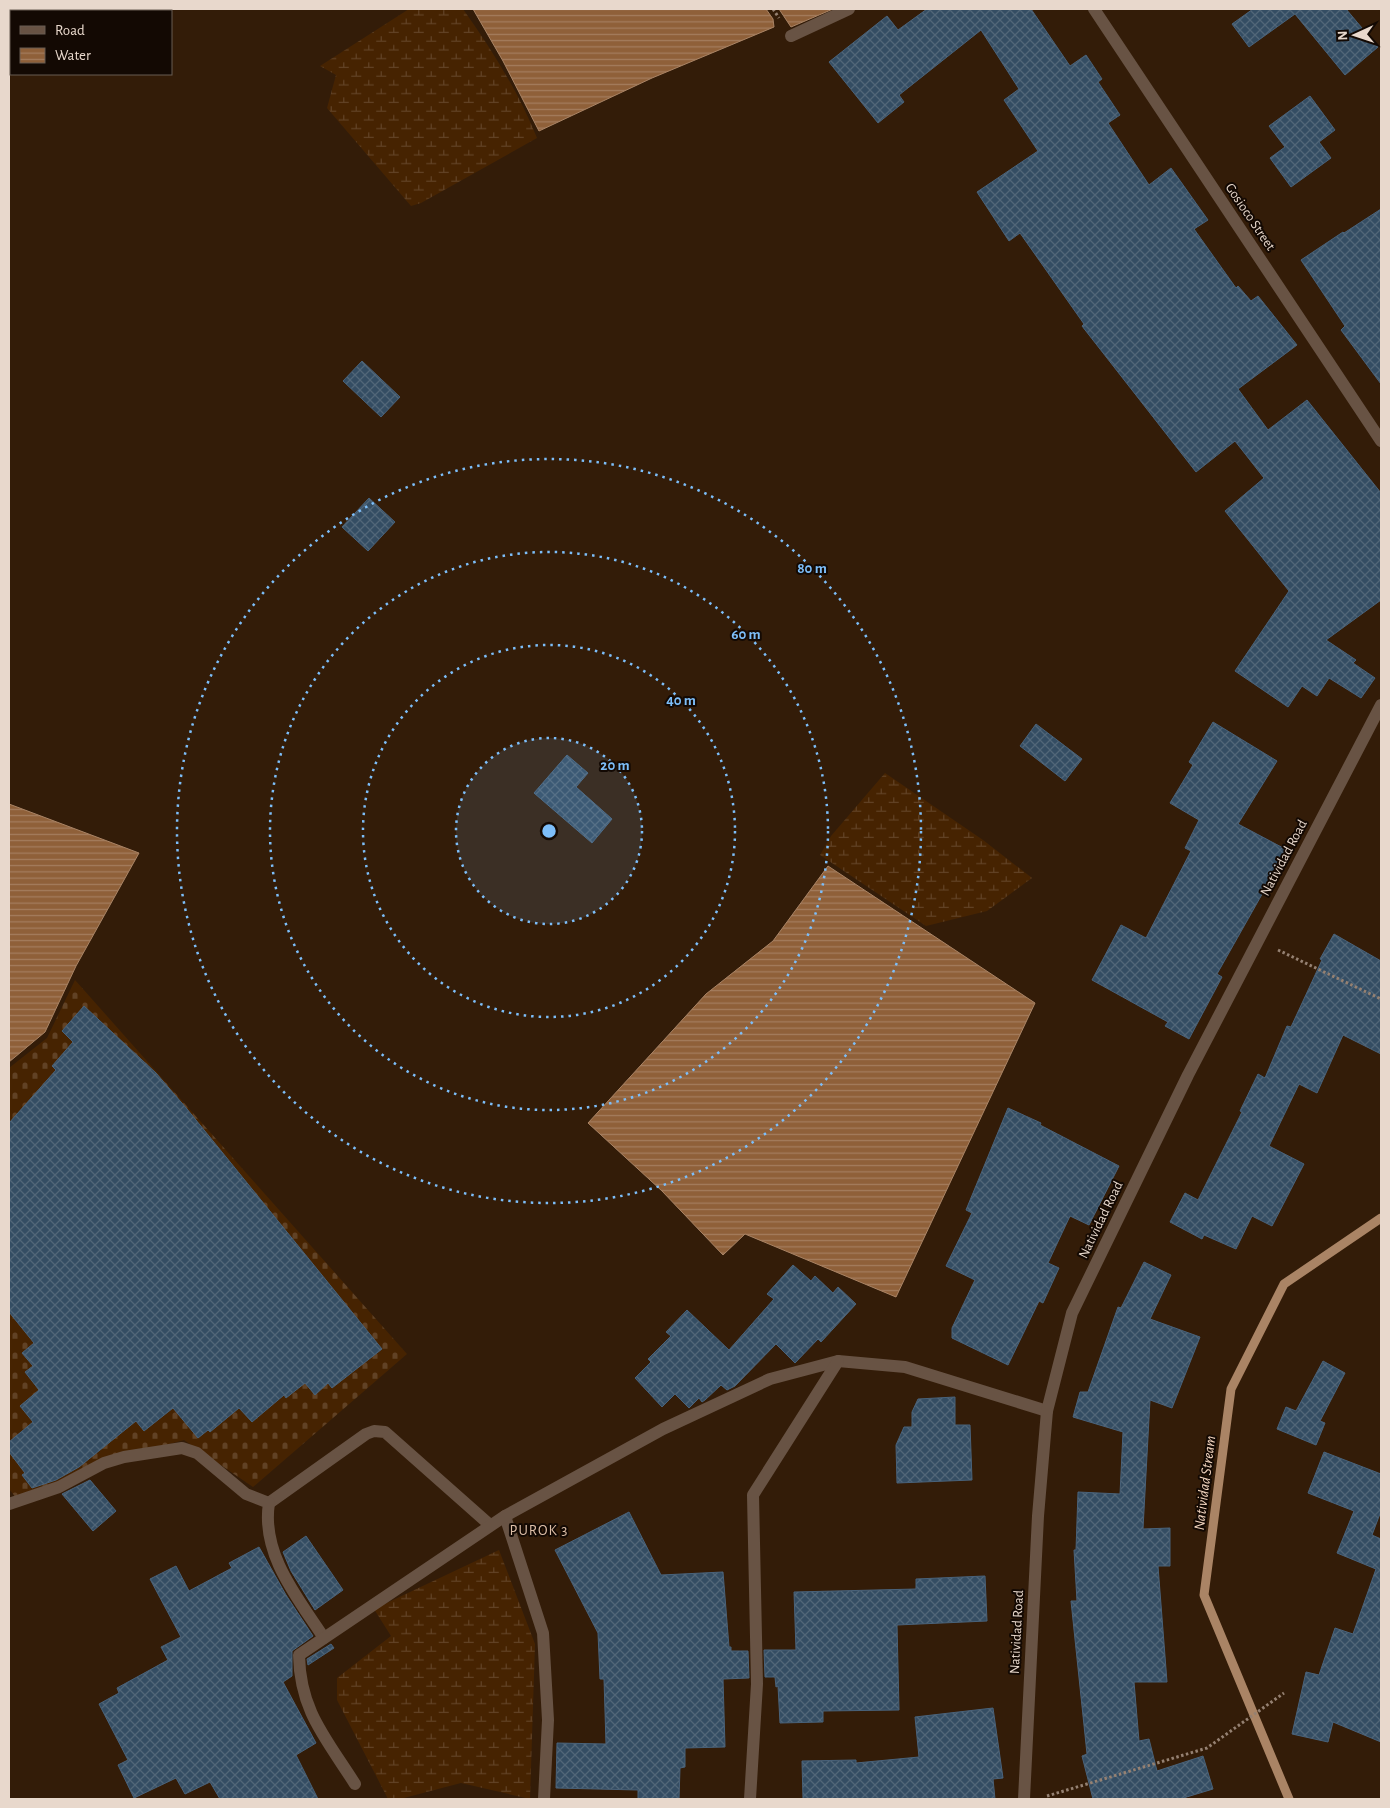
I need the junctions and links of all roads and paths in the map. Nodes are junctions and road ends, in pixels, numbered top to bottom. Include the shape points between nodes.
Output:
1 (849, 9) edge
2 (1094, 9) edge
3 (791, 36) dead end
4 (1381, 441) edge
5 (1381, 705) edge
6 (1258, 940) junction
7 (1381, 999) edge
8 (838, 1361) junction
9 (1047, 1411) junction
10 (269, 1502) junction
11 (9, 1504) edge
12 (505, 1516) junction
13 (490, 1525) junction
14 (324, 1638) junction
15 (1284, 1693) dead end
16 (355, 1784) dead end
17 (1046, 1796) dead end
18 (544, 1799) edge
19 (750, 1799) edge
20 (1024, 1799) edge

1 - 3 street
2 - 4 street, Gosioco Street
5 - 6 street, Natividad Road
6 - 7 path
6 - 9 street, Natividad Road via 1072,1313
8 - 9 street via 905,1368
8 - 12 street via 770,1379 663,1429
8 - 19 street via 753,1495 757,1684
9 - 20 street, Natividad Road via 1038,1516
10 - 11 street via 246,1494 197,1453 182,1448 104,1463 59,1487
10 - 13 street via 366,1434 385,1432
10 - 14 street via 268,1525 277,1565
12 - 13 street
12 - 18 street via 543,1633 548,1720
13 - 14 street
14 - 16 street via 300,1655 300,1679 311,1714
15 - 17 path via 1207,1748

